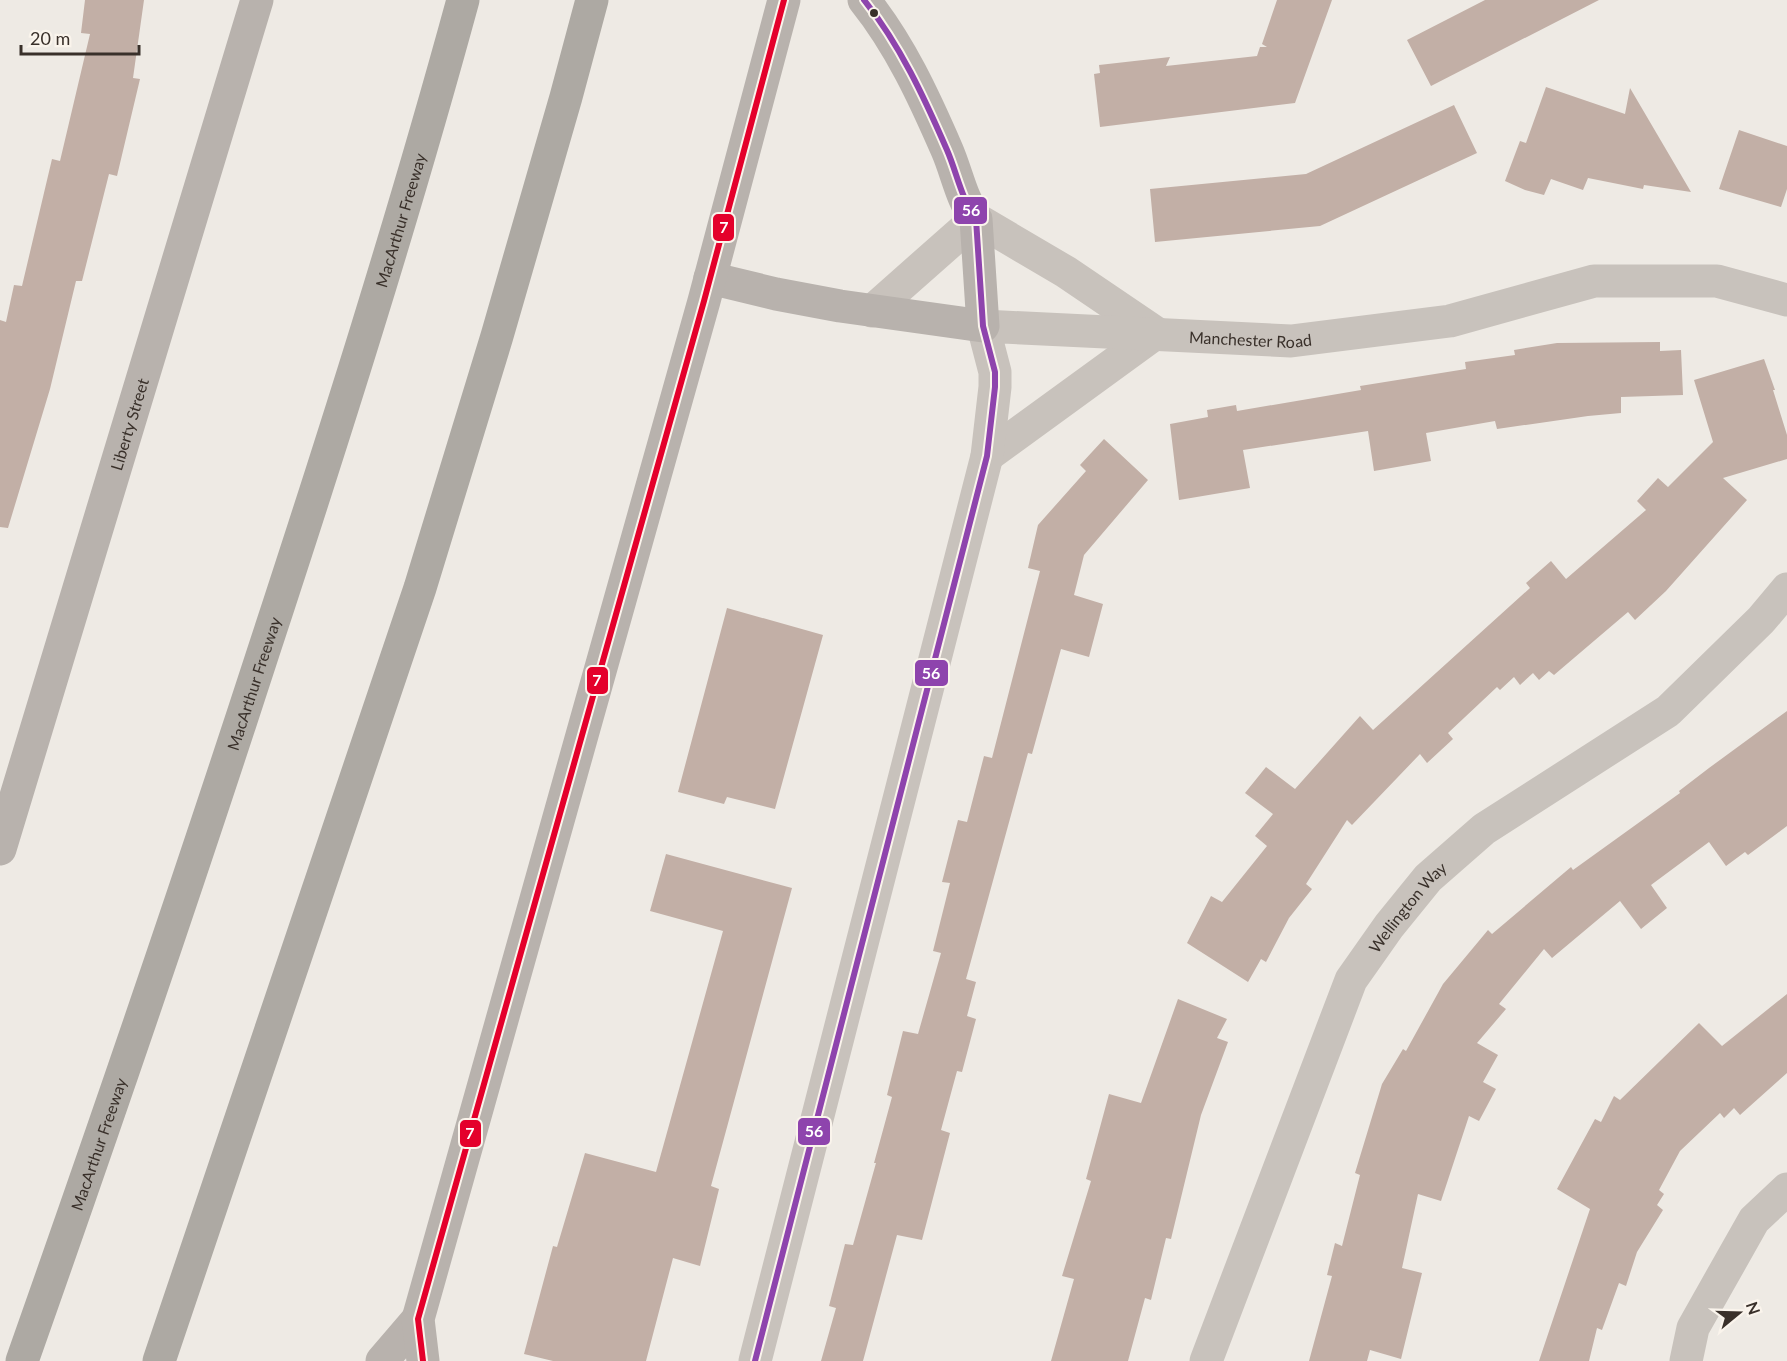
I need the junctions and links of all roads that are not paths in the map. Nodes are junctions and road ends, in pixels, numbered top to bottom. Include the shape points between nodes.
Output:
1 (257, 0) edge
2 (463, 0) edge
3 (592, 0) edge
4 (784, 0) edge
5 (864, 0) edge
6 (976, 219) junction
7 (710, 278) junction
8 (1787, 300) edge
9 (872, 311) junction
10 (983, 326) junction
11 (1156, 333) junction
12 (987, 456) junction
13 (1787, 589) edge
14 (0, 849) edge
15 (225, 1169) junction
16 (1787, 1190) edge
17 (418, 1319) junction
18 (22, 1361) edge
19 (159, 1361) edge
20 (184, 1361) edge
21 (382, 1361) edge
22 (423, 1361) edge
23 (755, 1361) edge
24 (1206, 1361) edge
25 (1686, 1361) edge

1 - 14 street, Liberty Street
2 - 18 highway, MacArthur Freeway via 376,299 211,814
3 - 15 highway via 424,576
4 - 7 street
5 - 6 street via 904,60 927,104
6 - 9 street
6 - 10 street
6 - 11 street via 1066,272
7 - 9 street, Manchester Road
7 - 17 street
8 - 11 street, Manchester Road via 1717,281 1594,281 1450,321 1291,341
9 - 10 street, Manchester Road
10 - 11 street, Manchester Road
10 - 12 street via 995,372
11 - 12 street
12 - 23 street
13 - 24 street, Wellington Way via 1761,620 1668,711 1484,829 1428,878 1389,926 1351,980
15 - 19 highway
15 - 20 highway
16 - 25 street via 1754,1220 1693,1328
17 - 21 street
17 - 22 street

